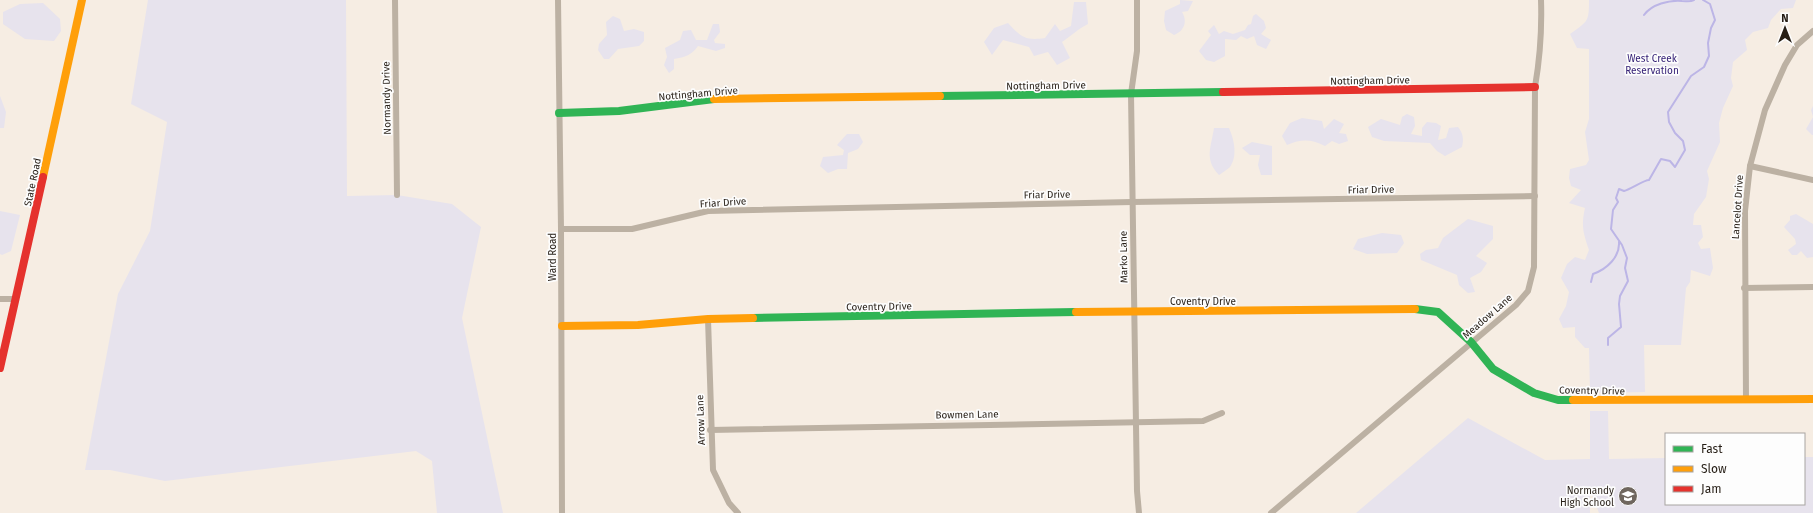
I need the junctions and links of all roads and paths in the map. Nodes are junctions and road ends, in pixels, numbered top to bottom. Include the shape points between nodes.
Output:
1 (82, 0) edge
2 (395, 0) edge
3 (558, 0) edge
4 (1137, 0) edge
5 (1541, 0) edge
6 (1813, 31) edge
7 (1535, 87) junction
8 (1131, 94) junction
9 (559, 113) junction
10 (1750, 166) junction
11 (1813, 180) edge
12 (397, 195) dead end
13 (1535, 196) junction
14 (1132, 202) junction
15 (562, 229) junction
16 (1813, 287) edge
17 (1744, 288) junction
18 (0, 299) edge
19 (15, 299) junction
20 (1134, 311) junction
21 (708, 319) junction
22 (562, 326) junction
23 (1471, 342) junction
24 (0, 368) edge
25 (1813, 399) edge
26 (1746, 400) junction
27 (1222, 413) dead end
28 (1136, 421) junction
29 (710, 430) junction
30 (562, 513) edge
31 (738, 513) edge
32 (1139, 513) edge
33 (1271, 513) edge

1 - 19 street, State Road
2 - 12 street, Normandy Drive
3 - 9 street, Ward Road
4 - 8 street, Marko Lane via 1137,51
5 - 7 street, Meadow Lane via 1541,39
6 - 10 street, Lancelot Drive via 1797,45 1785,65 1765,110
7 - 8 street, Nottingham Drive
7 - 13 street, Meadow Lane
8 - 9 street, Nottingham Drive via 717,99 619,111
8 - 14 street, Marko Lane
9 - 15 street, Ward Road
10 - 11 street
10 - 17 street, Lancelot Drive via 1744,211
13 - 14 street, Friar Drive
13 - 23 street, Meadow Lane via 1534,267 1528,291 1516,305
14 - 15 street, Friar Drive via 708,211 632,229
14 - 20 street, Marko Lane
15 - 22 street, Ward Road
16 - 17 street
17 - 26 street, Lancelot Drive
18 - 19 street
19 - 24 street, State Road
20 - 21 street, Coventry Drive
20 - 23 street, Coventry Drive via 1420,309 1438,312
20 - 28 street, Marko Lane
21 - 22 street, Coventry Drive via 638,325
21 - 29 street, Arrow Lane
22 - 30 street, Ward Road
23 - 26 street, Coventry Drive via 1493,369 1534,393 1558,400
23 - 33 street, Meadow Lane
25 - 26 street, Coventry Drive
27 - 28 street, Bowmen Lane via 1203,421
28 - 29 street, Bowmen Lane
28 - 32 street, Marko Lane
29 - 31 street, Arrow Lane via 713,470 728,503

